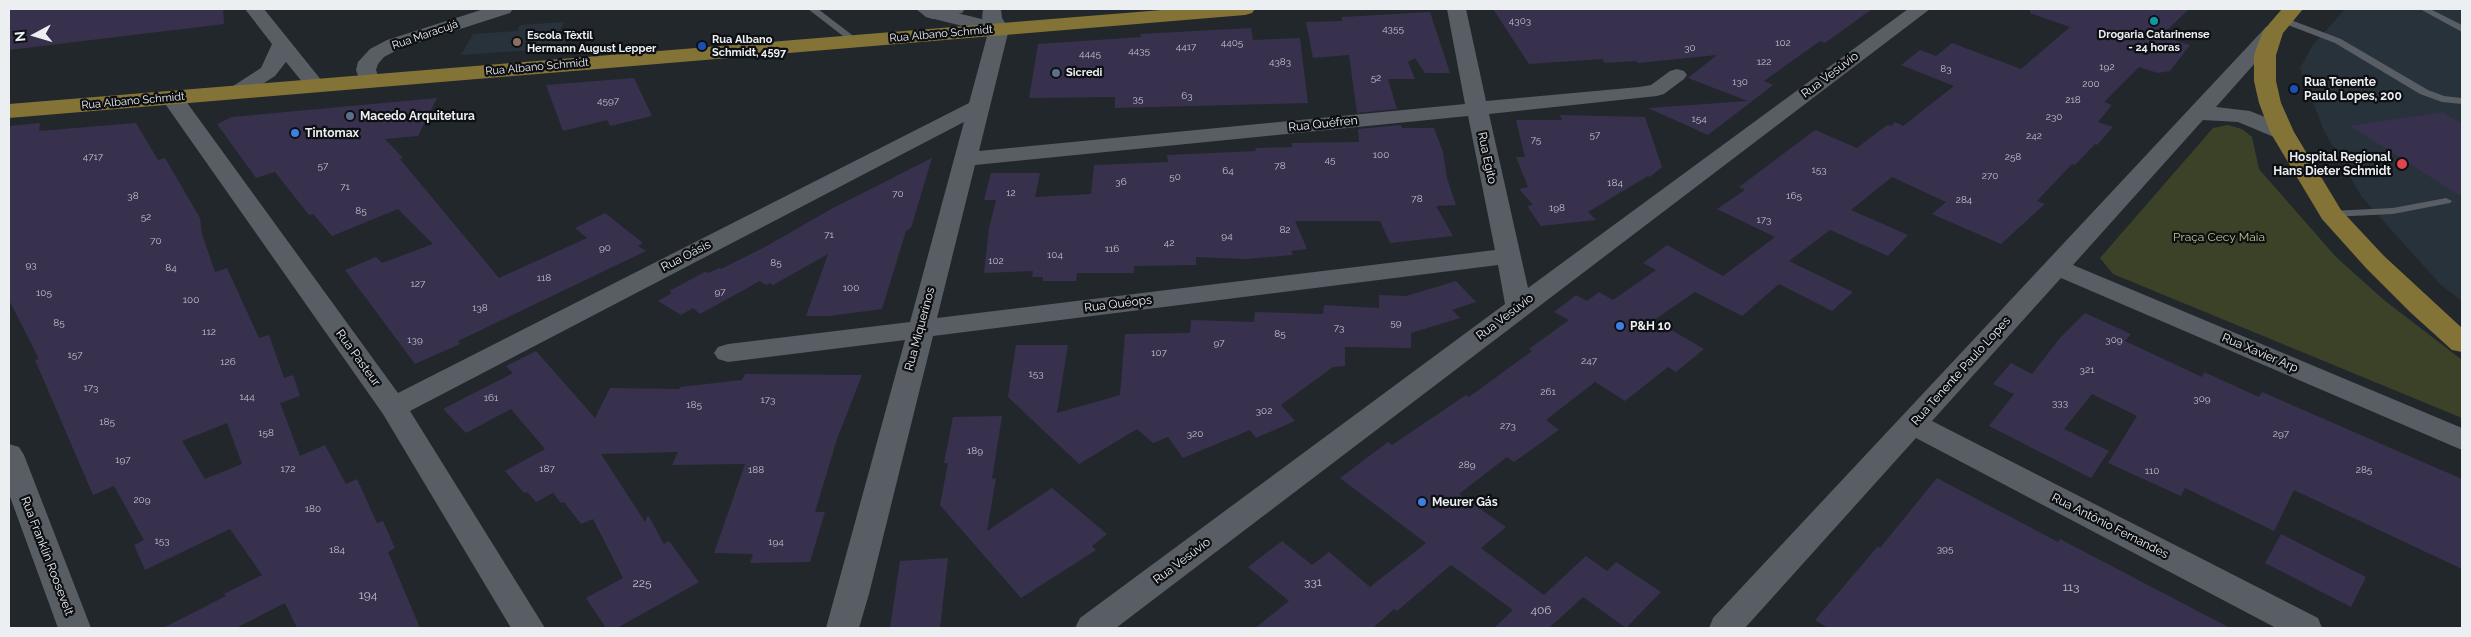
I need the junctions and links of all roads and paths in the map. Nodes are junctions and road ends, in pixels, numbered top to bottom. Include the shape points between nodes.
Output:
1 (254, 9) edge
2 (504, 9) edge
3 (812, 9) edge
4 (955, 9) edge
5 (1245, 9) edge
6 (1456, 9) edge
7 (1920, 9) edge
8 (2424, 9) edge
9 (929, 11) edge
10 (995, 19) edge
11 (2283, 20) edge
12 (2462, 29) edge
13 (910, 37) junction
14 (855, 41) junction
15 (282, 44) junction
16 (1677, 75) dead end
17 (370, 81) junction
18 (316, 85) junction
19 (237, 92) junction
20 (172, 98) junction
21 (2462, 101) edge
22 (979, 106) junction
23 (1477, 109) junction
24 (9, 111) edge
25 (2198, 114) junction
26 (2282, 132) junction
27 (965, 159) junction
28 (2446, 201) dead end
29 (2331, 214) junction
30 (1508, 256) junction
31 (2057, 267) junction
32 (1519, 307) junction
33 (920, 328) junction
34 (2462, 343) edge
35 (728, 353) dead end
36 (393, 407) junction
37 (1913, 424) junction
38 (2462, 440) edge
39 (9, 455) edge
40 (1736, 625) edge
41 (75, 628) edge
42 (528, 628) edge
43 (842, 628) edge
44 (1092, 628) edge
45 (2306, 628) edge

1 - 15 street
2 - 17 street, Rua Maracujá via 394,44 377,53 368,62 366,70
3 - 14 lane
4 - 9 street
5 - 10 main road, Rua Albano Schmidt
6 - 23 street, Rua Egito
7 - 32 street, Rua Vesúvio
8 - 12 lane
9 - 10 street
9 - 13 street
10 - 13 main road, Rua Albano Schmidt
10 - 22 street, Rua Miquerinos
11 - 21 lane via 2338,40 2424,92 2442,99
11 - 25 street, Rua Tenente Paulo Lopes
11 - 26 main road via 2265,55 2265,81
13 - 14 main road, Rua Albano Schmidt
14 - 17 main road, Rua Albano Schmidt
15 - 18 street
15 - 19 street via 268,72
16 - 23 street, Rua Quéfren via 1657,90
17 - 18 main road, Rua Albano Schmidt
18 - 19 main road, Rua Albano Schmidt
19 - 20 main road, Rua Albano Schmidt
20 - 24 main road, Rua Albano Schmidt
20 - 36 street, Rua Pasteur
22 - 27 street, Rua Miquerinos
22 - 36 street, Rua Oásis
23 - 27 street, Rua Quéfren
23 - 30 street, Rua Egito
25 - 26 street via 2242,116
25 - 31 street, Rua Tenente Paulo Lopes
26 - 29 main road
27 - 33 street, Rua Miquerinos
28 - 29 lane via 2393,211
29 - 34 main road via 2375,262
30 - 32 street, Rua Egito
30 - 33 street, Rua Quéops
31 - 37 street, Rua Tenente Paulo Lopes
31 - 38 street, Rua Xavier Arp
32 - 44 street, Rua Vesúvio
33 - 35 street, Rua Quéops
33 - 43 street, Rua Miquerinos
36 - 42 street, Rua Pasteur
37 - 40 street, Rua Tenente Paulo Lopes
37 - 45 street, Rua Antônio Fernandes
39 - 41 street, Rua Franklin Roosevelt

